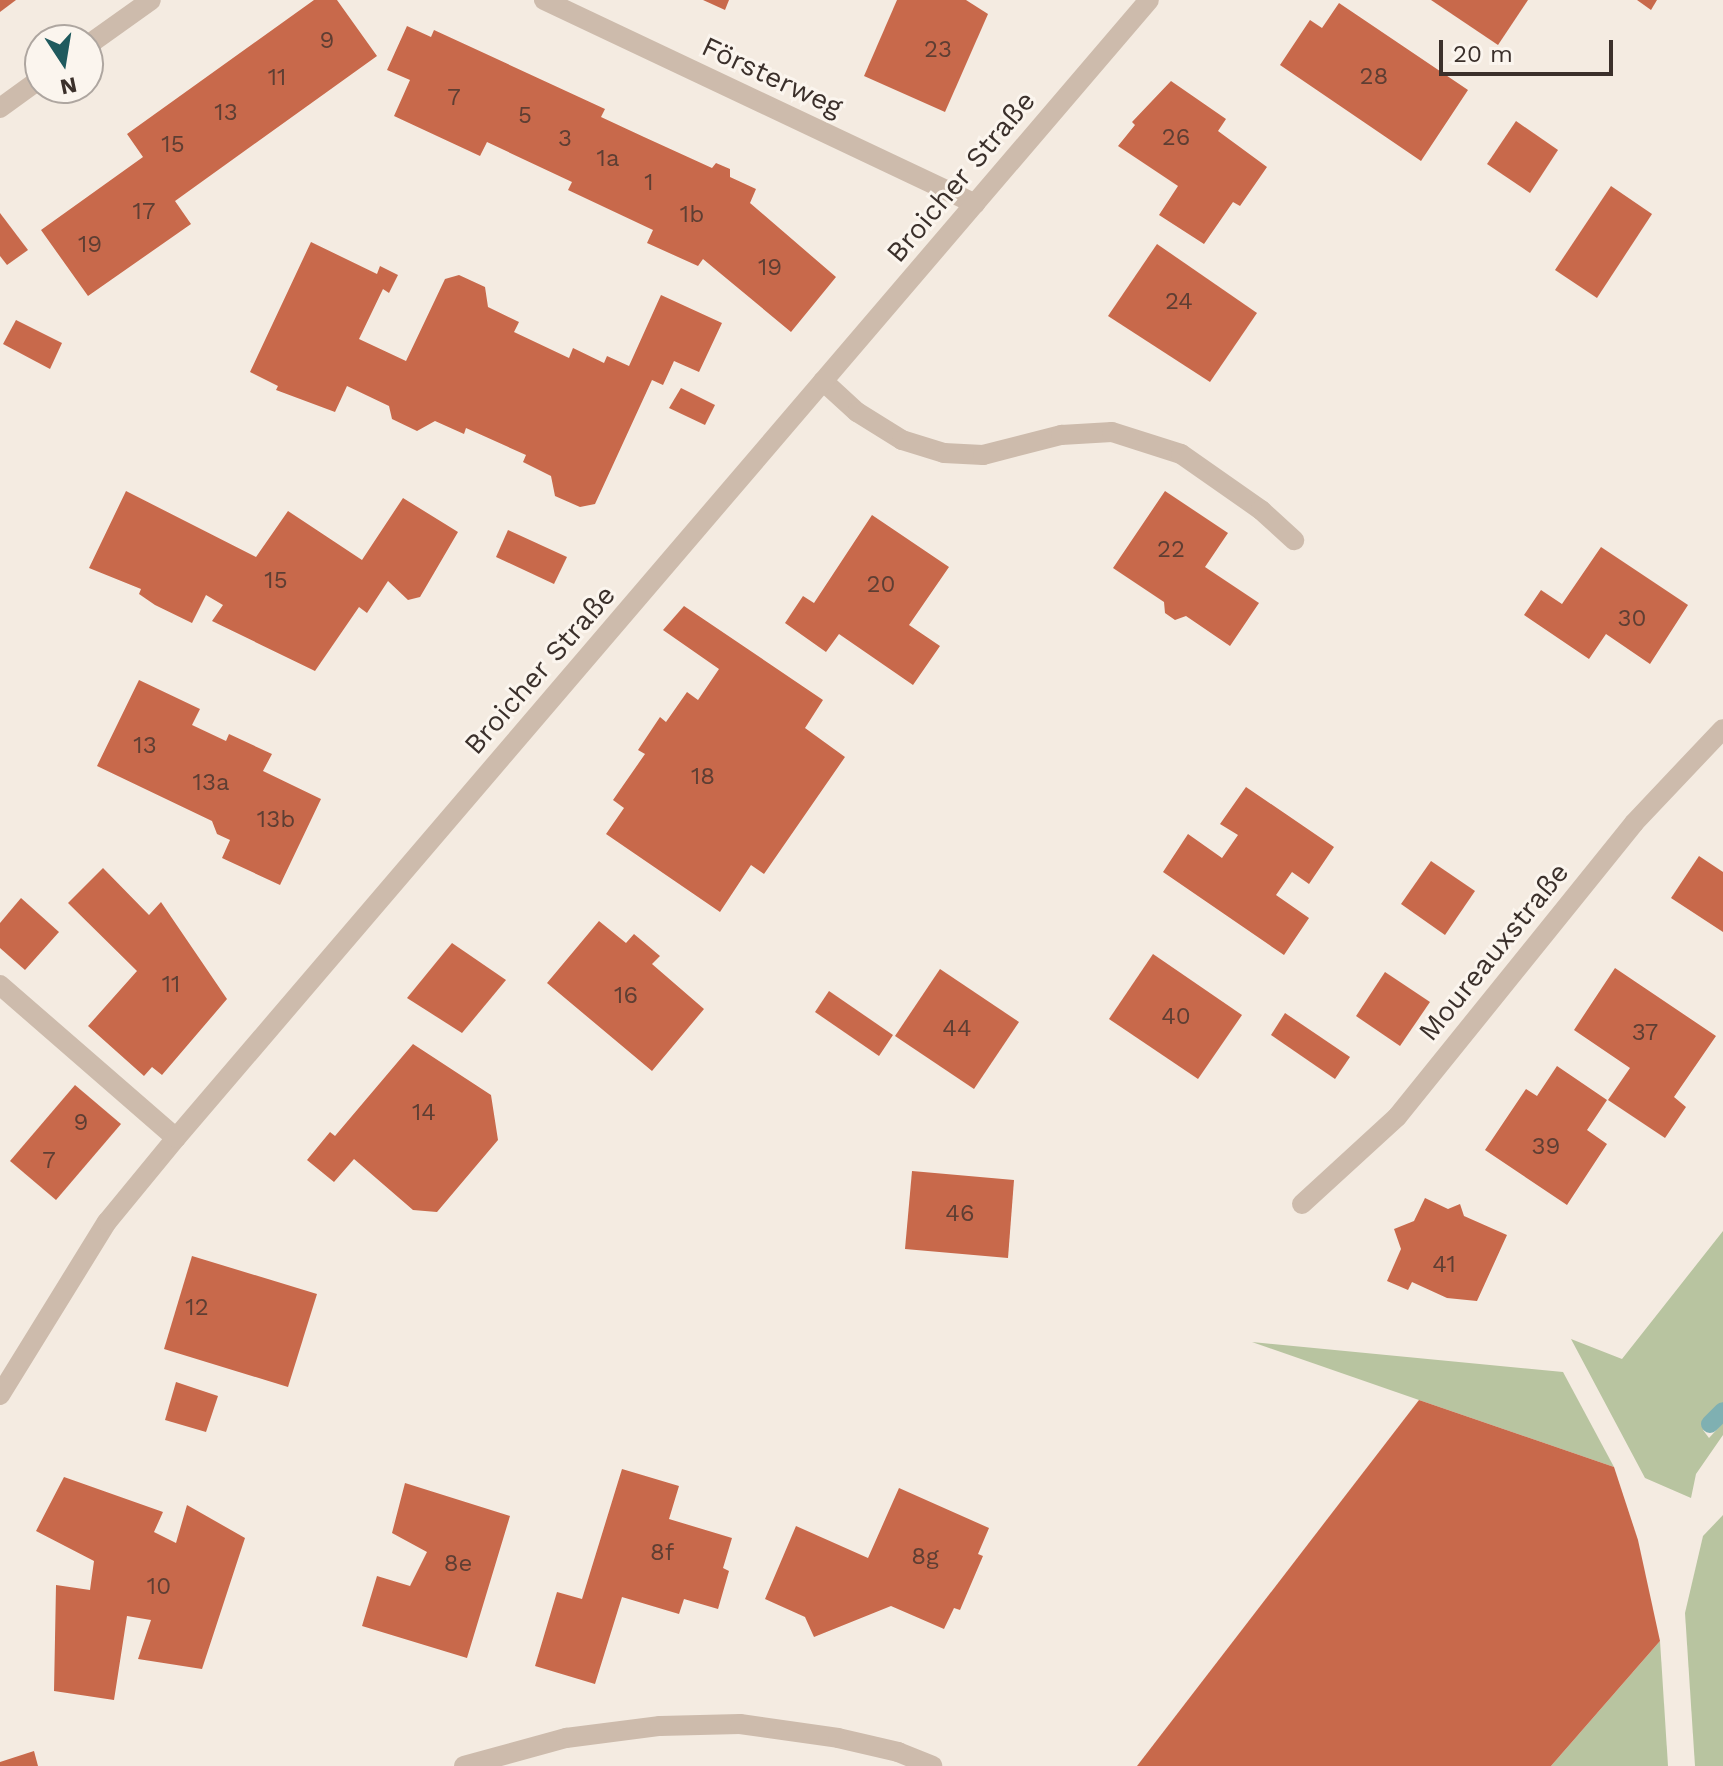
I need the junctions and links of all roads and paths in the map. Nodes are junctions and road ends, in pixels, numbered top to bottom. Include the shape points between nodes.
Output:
1 (151, 0) edge
2 (544, 0) edge
3 (1149, 0) edge
4 (104, 34) edge
5 (24, 91) edge
6 (0, 108) edge
7 (975, 204) junction
8 (823, 381) junction
9 (1294, 540) dead end
10 (1723, 729) edge
11 (0, 985) edge
12 (176, 1138) junction
13 (1302, 1204) dead end
14 (0, 1395) edge
15 (464, 1766) edge
16 (932, 1766) edge

1 - 4 street
2 - 7 street, Försterweg
3 - 7 street, Broicher Straße
5 - 6 street
7 - 8 street, Broicher Straße
8 - 9 street via 857,412 902,440 944,453 983,455 1061,435 1112,432 1181,454
8 - 12 street, Broicher Straße
10 - 13 street, Moureauxstraße via 1634,823 1397,1117
11 - 12 street
12 - 14 street, Broicher Straße via 107,1222
15 - 16 street via 566,1738 660,1726 740,1724 838,1738

